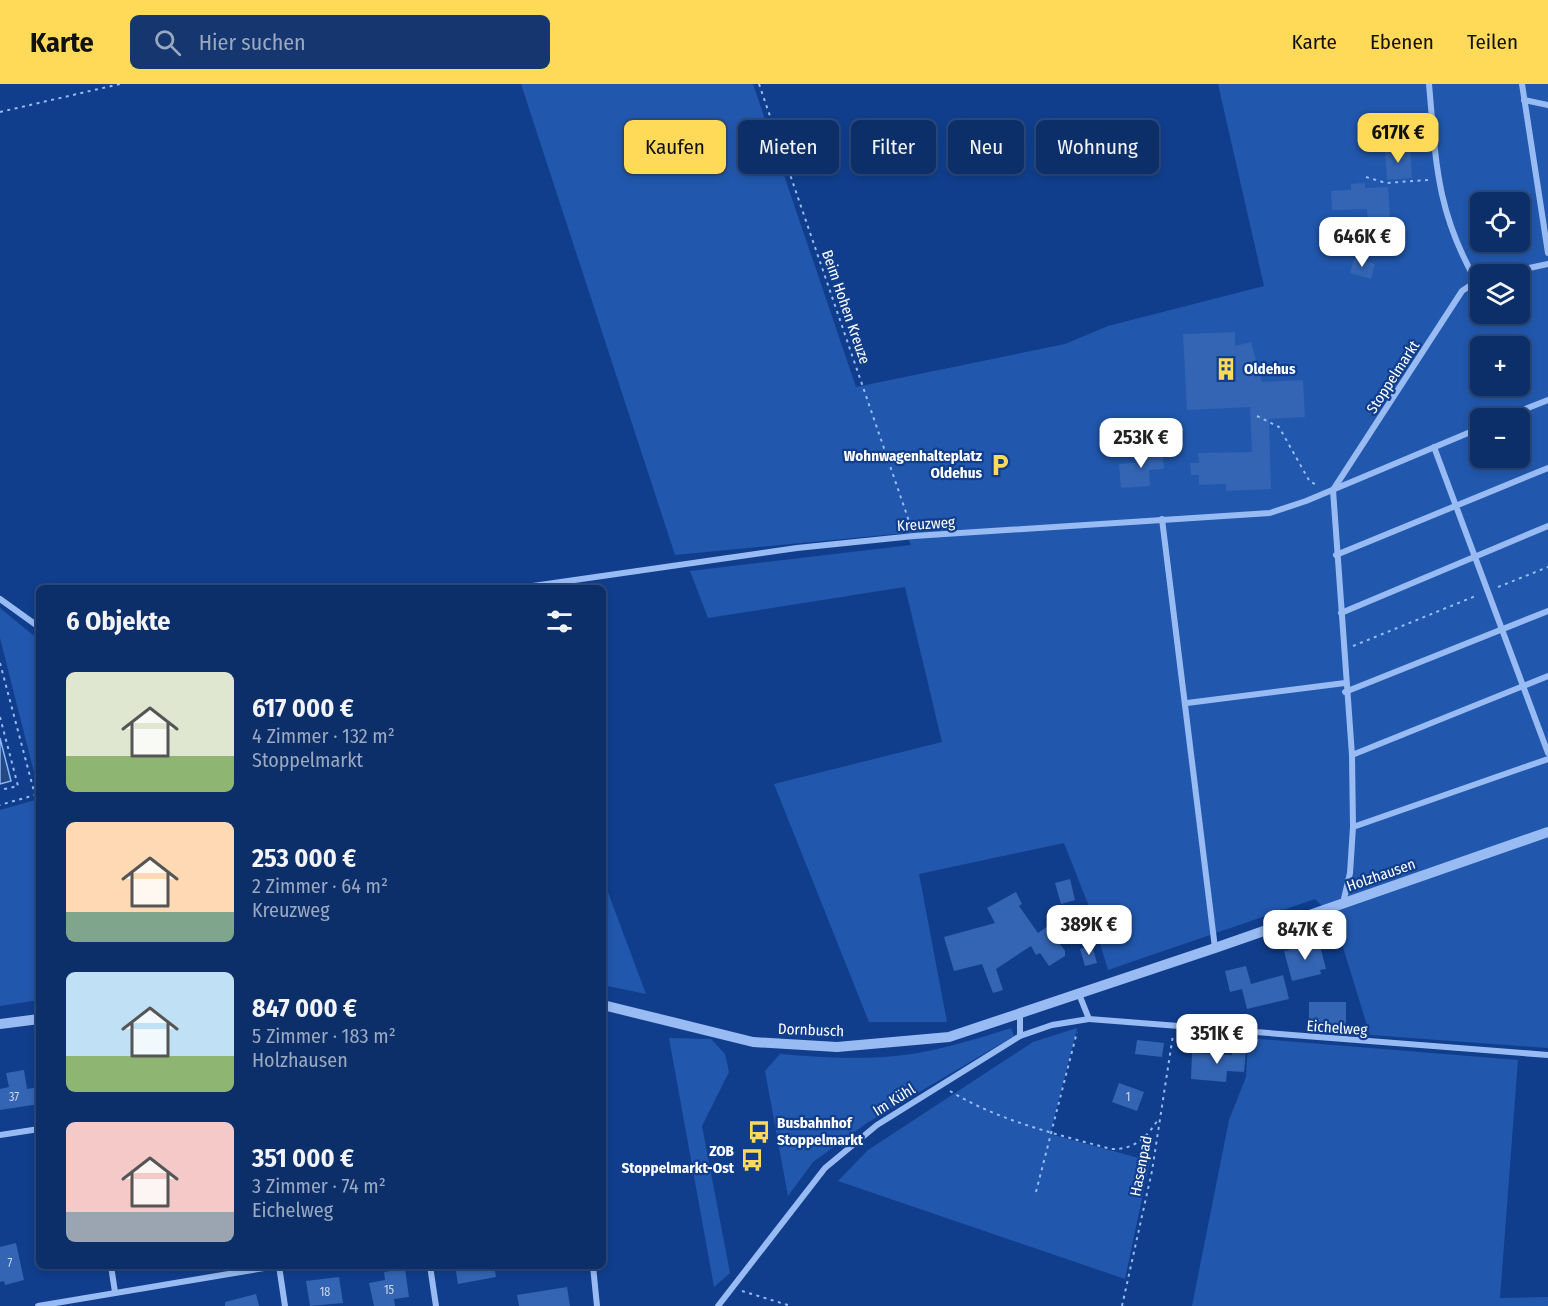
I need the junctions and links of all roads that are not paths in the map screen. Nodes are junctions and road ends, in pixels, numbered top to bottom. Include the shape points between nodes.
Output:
1 (1429, 84) edge
2 (1522, 84) edge
3 (1524, 100) junction
4 (1548, 105) edge
5 (1548, 253) edge
6 (1548, 264) edge
7 (1470, 267) edge
8 (1530, 268) edge
9 (1470, 286) edge
10 (1548, 400) edge
11 (1528, 408) edge
12 (1470, 432) edge
13 (1434, 447) junction
14 (1548, 468) edge
15 (1333, 490) junction
16 (1455, 506) junction
17 (1162, 519) junction
18 (1548, 526) edge
19 (1336, 555) junction
20 (1474, 556) junction
21 (540, 585) edge
22 (0, 599) edge
23 (1548, 612) edge
24 (1341, 613) junction
25 (36, 625) edge
26 (1501, 630) junction
27 (1548, 676) edge
28 (1345, 683) junction
29 (1522, 686) junction
30 (1346, 692) junction
31 (1187, 703) junction
32 (1548, 753) edge
33 (1352, 755) junction
34 (1548, 759) edge
35 (1353, 827) junction
36 (1548, 832) edge
37 (1343, 904) junction
38 (1215, 948) junction
39 (1079, 994) junction
40 (606, 1006) edge
41 (1020, 1015) junction
42 (36, 1019) edge
43 (1089, 1019) junction
44 (0, 1024) edge
45 (1020, 1036) junction
46 (1548, 1055) edge
47 (36, 1129) edge
48 (0, 1134) edge
49 (111, 1269) edge
50 (258, 1269) edge
51 (278, 1269) edge
52 (430, 1269) edge
53 (593, 1269) edge
54 (115, 1292) junction
55 (38, 1306) edge
56 (285, 1306) edge
57 (436, 1306) edge
58 (597, 1306) edge
59 (718, 1306) edge

1 - 7 street, Stoppelmarkt via 1437,180 1458,248
2 - 3 street
3 - 4 street
3 - 5 street
6 - 8 street
9 - 15 street, Stoppelmarkt via 1462,291
10 - 11 street
12 - 13 street
13 - 15 street
13 - 16 street
14 - 16 street
15 - 17 street, Kreuzweg via 1270,513
15 - 19 street
16 - 19 street
16 - 20 street
17 - 21 street, Kreuzweg via 914,536 773,551
17 - 31 street
18 - 20 street
19 - 24 street
20 - 24 street
20 - 26 street
22 - 25 street
23 - 26 street
24 - 28 street
26 - 29 street
26 - 30 street
27 - 29 street
28 - 30 street
28 - 31 street
29 - 32 street
29 - 33 street
30 - 33 street
31 - 38 street
33 - 35 street
34 - 35 street
35 - 37 street
36 - 37 street, Holzhausen
37 - 38 street, Holzhausen
38 - 39 street, Holzhausen
39 - 41 street, Holzhausen
39 - 43 street
40 - 41 street, Dornbusch via 753,1042 837,1047 949,1037
41 - 45 street
42 - 44 street
43 - 45 street, Eichelweg via 1052,1025
43 - 46 street, Eichelweg
45 - 59 street, Im Kühl via 877,1125 825,1168
47 - 48 street
49 - 54 street
50 - 54 street
51 - 56 street
52 - 57 street
53 - 58 street
54 - 55 street

